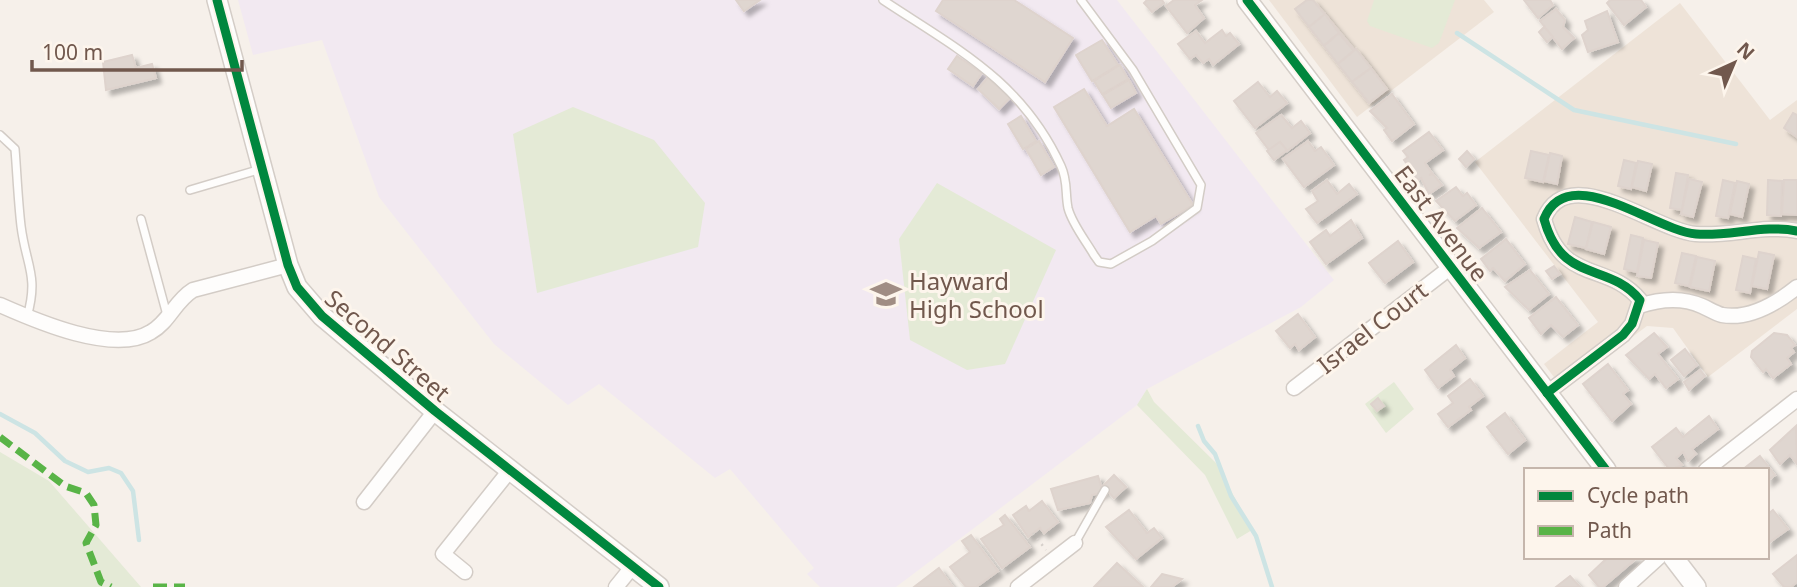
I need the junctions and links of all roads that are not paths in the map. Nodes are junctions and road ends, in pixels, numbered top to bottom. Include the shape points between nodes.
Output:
1 (218, 0) edge
2 (883, 0) edge
3 (1081, 0) edge
4 (1247, 0) edge
5 (0, 135) edge
6 (262, 169) junction
7 (190, 190) dead end
8 (141, 219) dead end
9 (1797, 231) edge
10 (288, 265) junction
11 (1451, 267) junction
12 (1797, 287) edge
13 (0, 305) edge
14 (1639, 306) junction
15 (168, 316) junction
16 (27, 317) junction
17 (1294, 388) dead end
18 (1547, 393) junction
19 (1797, 399) edge
20 (435, 411) junction
21 (1604, 468) edge
22 (1709, 468) edge
23 (510, 470) junction
24 (1105, 490) dead end
25 (364, 502) dead end
26 (1075, 543) joint
27 (1657, 559) edge
28 (1675, 559) edge
29 (633, 566) junction
30 (464, 572) dead end
31 (616, 587) edge
32 (659, 587) edge
33 (1018, 587) edge
34 (1626, 587) edge
35 (1696, 587) edge

1 - 6 street, Second Street
2 - 3 lane via 1008,86 1060,163 1067,181 1068,209 1094,255 1099,262 1111,264 1152,242 1197,208 1201,185 1133,70
4 - 11 street, East Avenue
5 - 16 lane via 15,149 21,224 34,291
6 - 7 lane
6 - 10 street, Second Street
8 - 15 lane
9 - 14 street via 1692,234 1629,208 1577,194 1549,206 1544,219 1555,247 1577,268 1631,289
10 - 15 street via 193,290
10 - 20 street, Second Street via 297,287 322,316
11 - 17 street, Israel Court
11 - 18 street, East Avenue
12 - 14 street via 1764,309 1743,314 1723,315 1688,301
13 - 16 street
14 - 18 street via 1623,335
15 - 16 street via 151,332 110,341
18 - 21 street, East Avenue
19 - 22 street
20 - 23 street, Second Street
20 - 25 street
23 - 29 street, Second Street
23 - 30 street via 443,555
24 - 26 lane
26 - 33 street
27 - 34 street
28 - 35 street
29 - 31 street
29 - 32 street, Second Street

